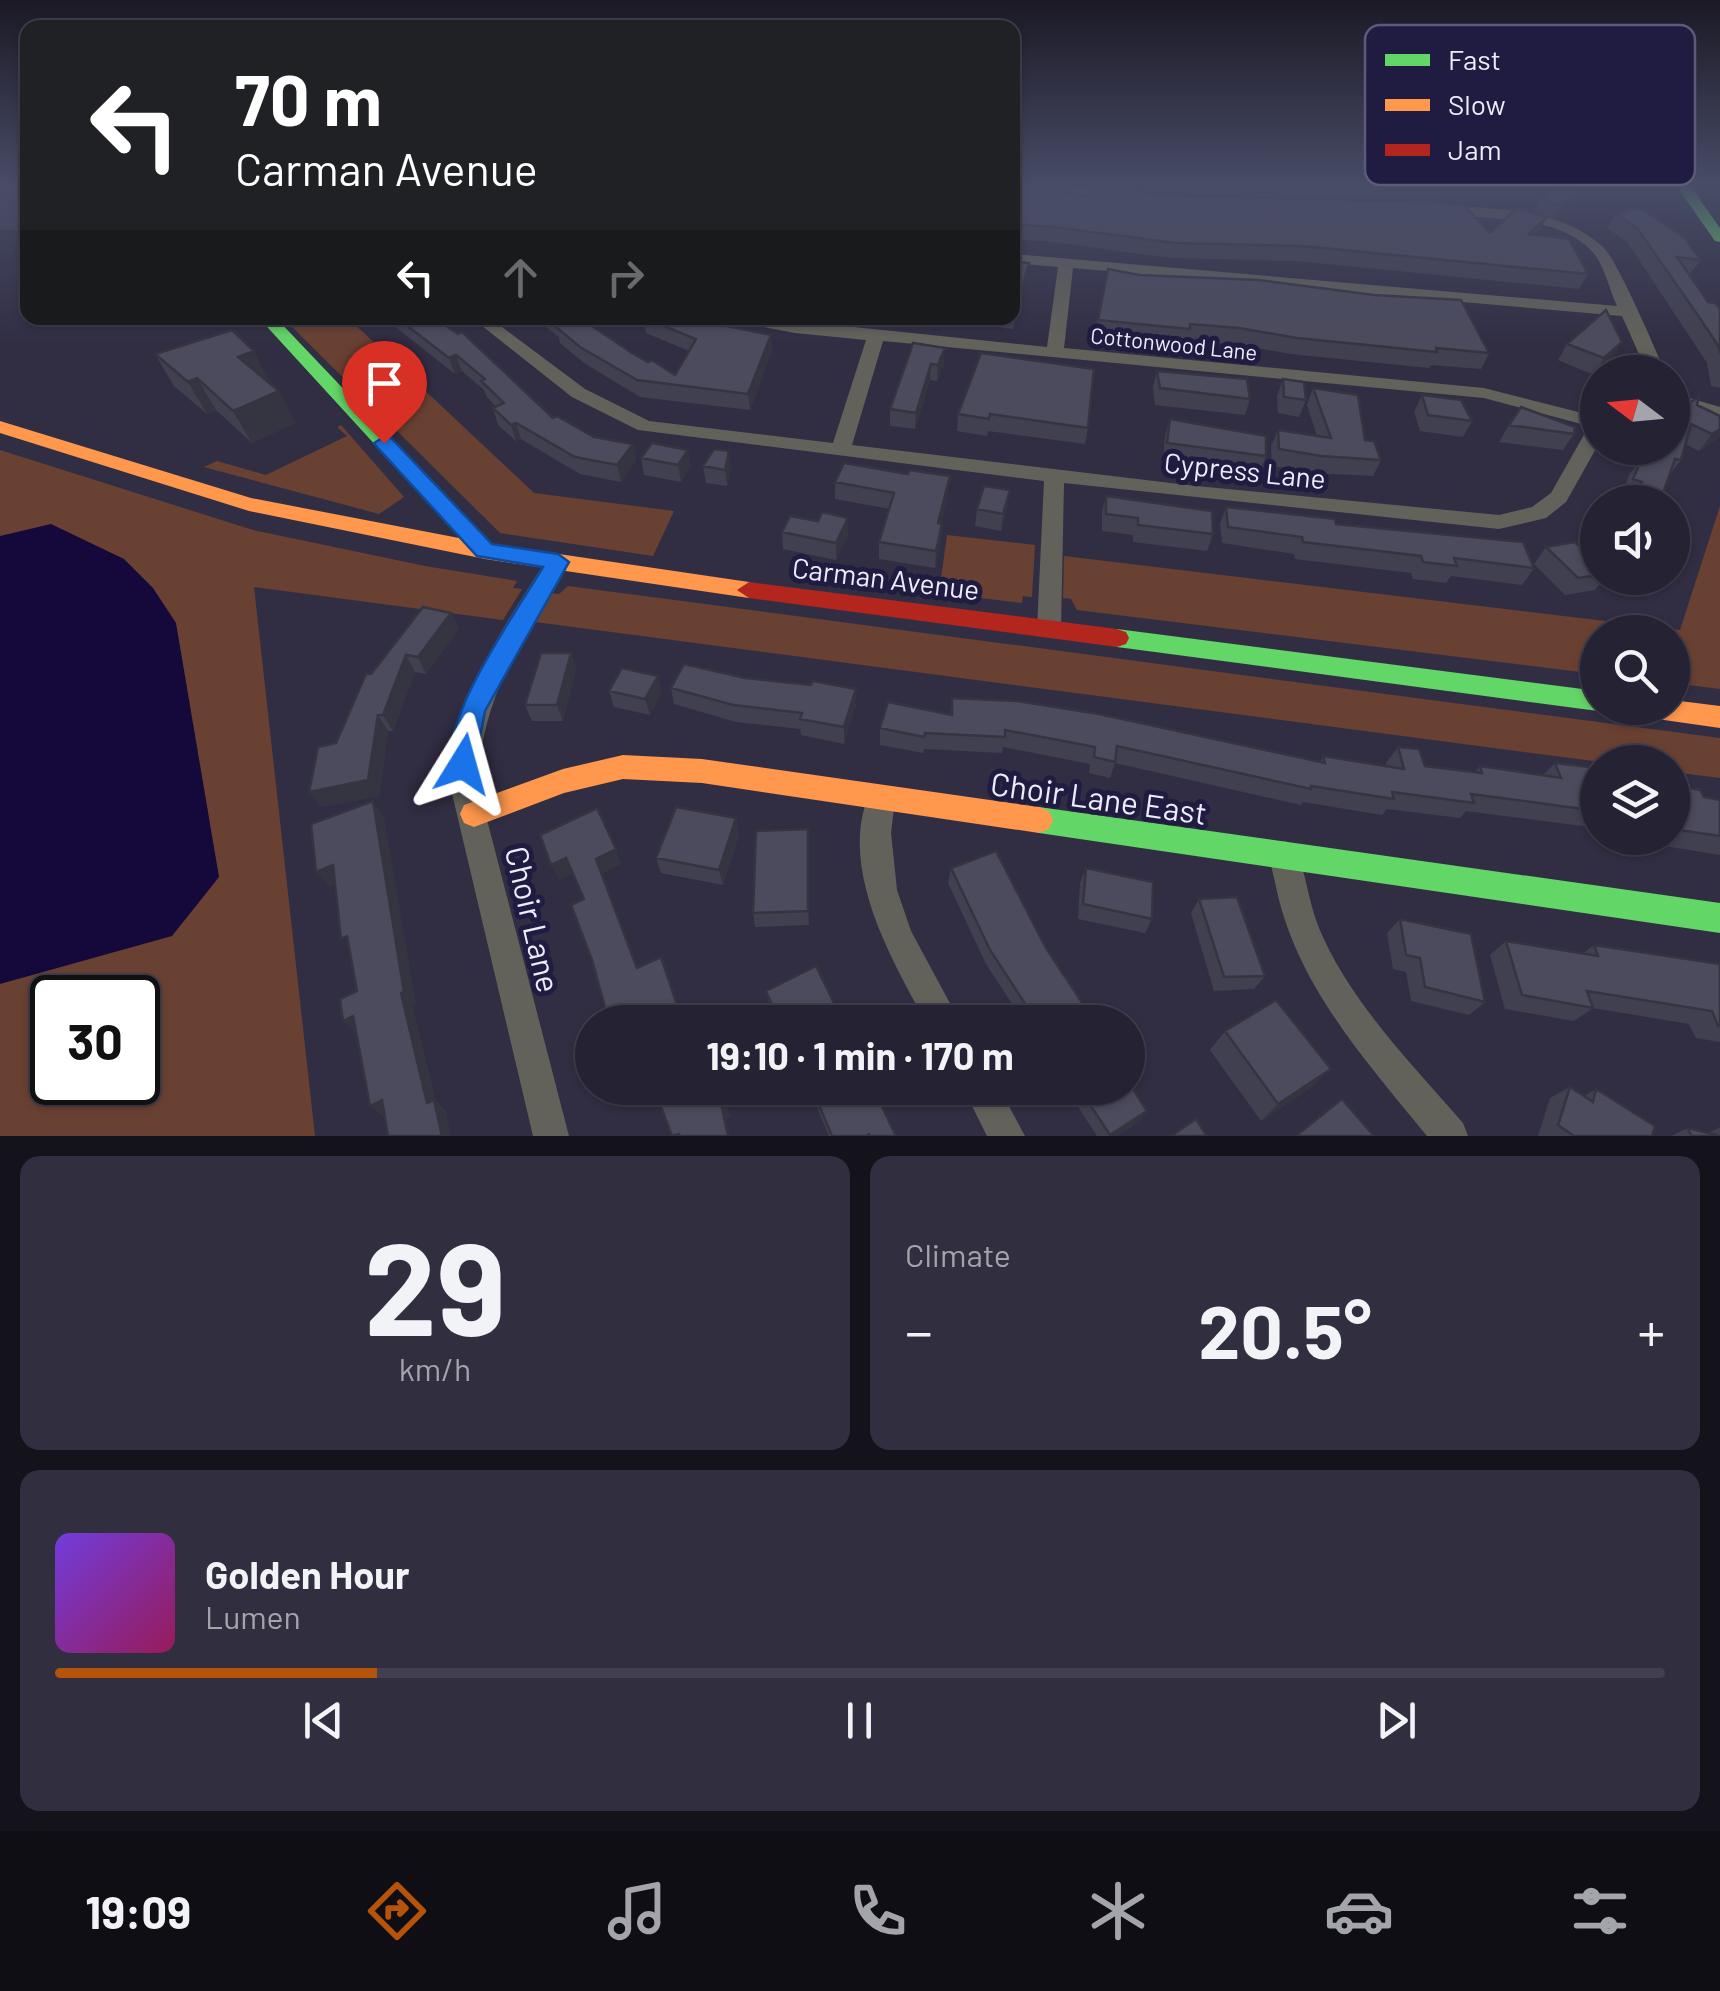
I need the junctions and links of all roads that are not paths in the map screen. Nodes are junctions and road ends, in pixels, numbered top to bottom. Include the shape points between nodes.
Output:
1 (1579, 237) edge
2 (1020, 259) edge
3 (1066, 264) junction
4 (1630, 312) junction
5 (274, 325) edge
6 (489, 325) edge
7 (780, 325) edge
8 (876, 335) junction
9 (1055, 354) junction
10 (1649, 355) edge
11 (1690, 404) edge
12 (1720, 413) edge
13 (1580, 419) edge
14 (0, 427) edge
15 (841, 449) junction
16 (1580, 458) edge
17 (1054, 475) junction
18 (485, 551) junction
19 (558, 562) junction
20 (1049, 629) junction
21 (1580, 699) edge
22 (1690, 713) edge
23 (1720, 717) edge
24 (880, 799) junction
25 (474, 814) junction
26 (1284, 855) junction
27 (1720, 918) edge
28 (935, 1005) edge
29 (990, 1105) edge
30 (551, 1136) edge
31 (1007, 1136) edge
32 (1450, 1136) edge

1 - 4 street via 1601,254
2 - 3 street
3 - 4 street
3 - 9 street
4 - 10 street
5 - 18 main road
6 - 15 street, Cypress Lane via 606,413 672,430
7 - 8 street, Cottonwood Lane
8 - 9 street, Cottonwood Lane
8 - 15 street
9 - 13 street, Cottonwood Lane via 1484,394
11 - 12 street
14 - 18 main road, Carman Avenue via 249,504
15 - 17 street, Cypress Lane
16 - 17 street, Cypress Lane via 1559,497 1539,512 1499,522
17 - 20 street
18 - 19 main road, Carman Avenue
19 - 20 main road, Carman Avenue
19 - 25 street, Choir Lane via 472,710 463,764
20 - 21 main road, Carman Avenue
22 - 23 main road
24 - 25 main road, Choir Lane East via 702,771 624,767 562,781
24 - 26 main road, Choir Lane East
24 - 28 street via 877,874 888,921
25 - 30 street, Choir Lane
26 - 27 main road, Choir Lane East
26 - 32 street via 1290,898 1335,995
29 - 31 street

